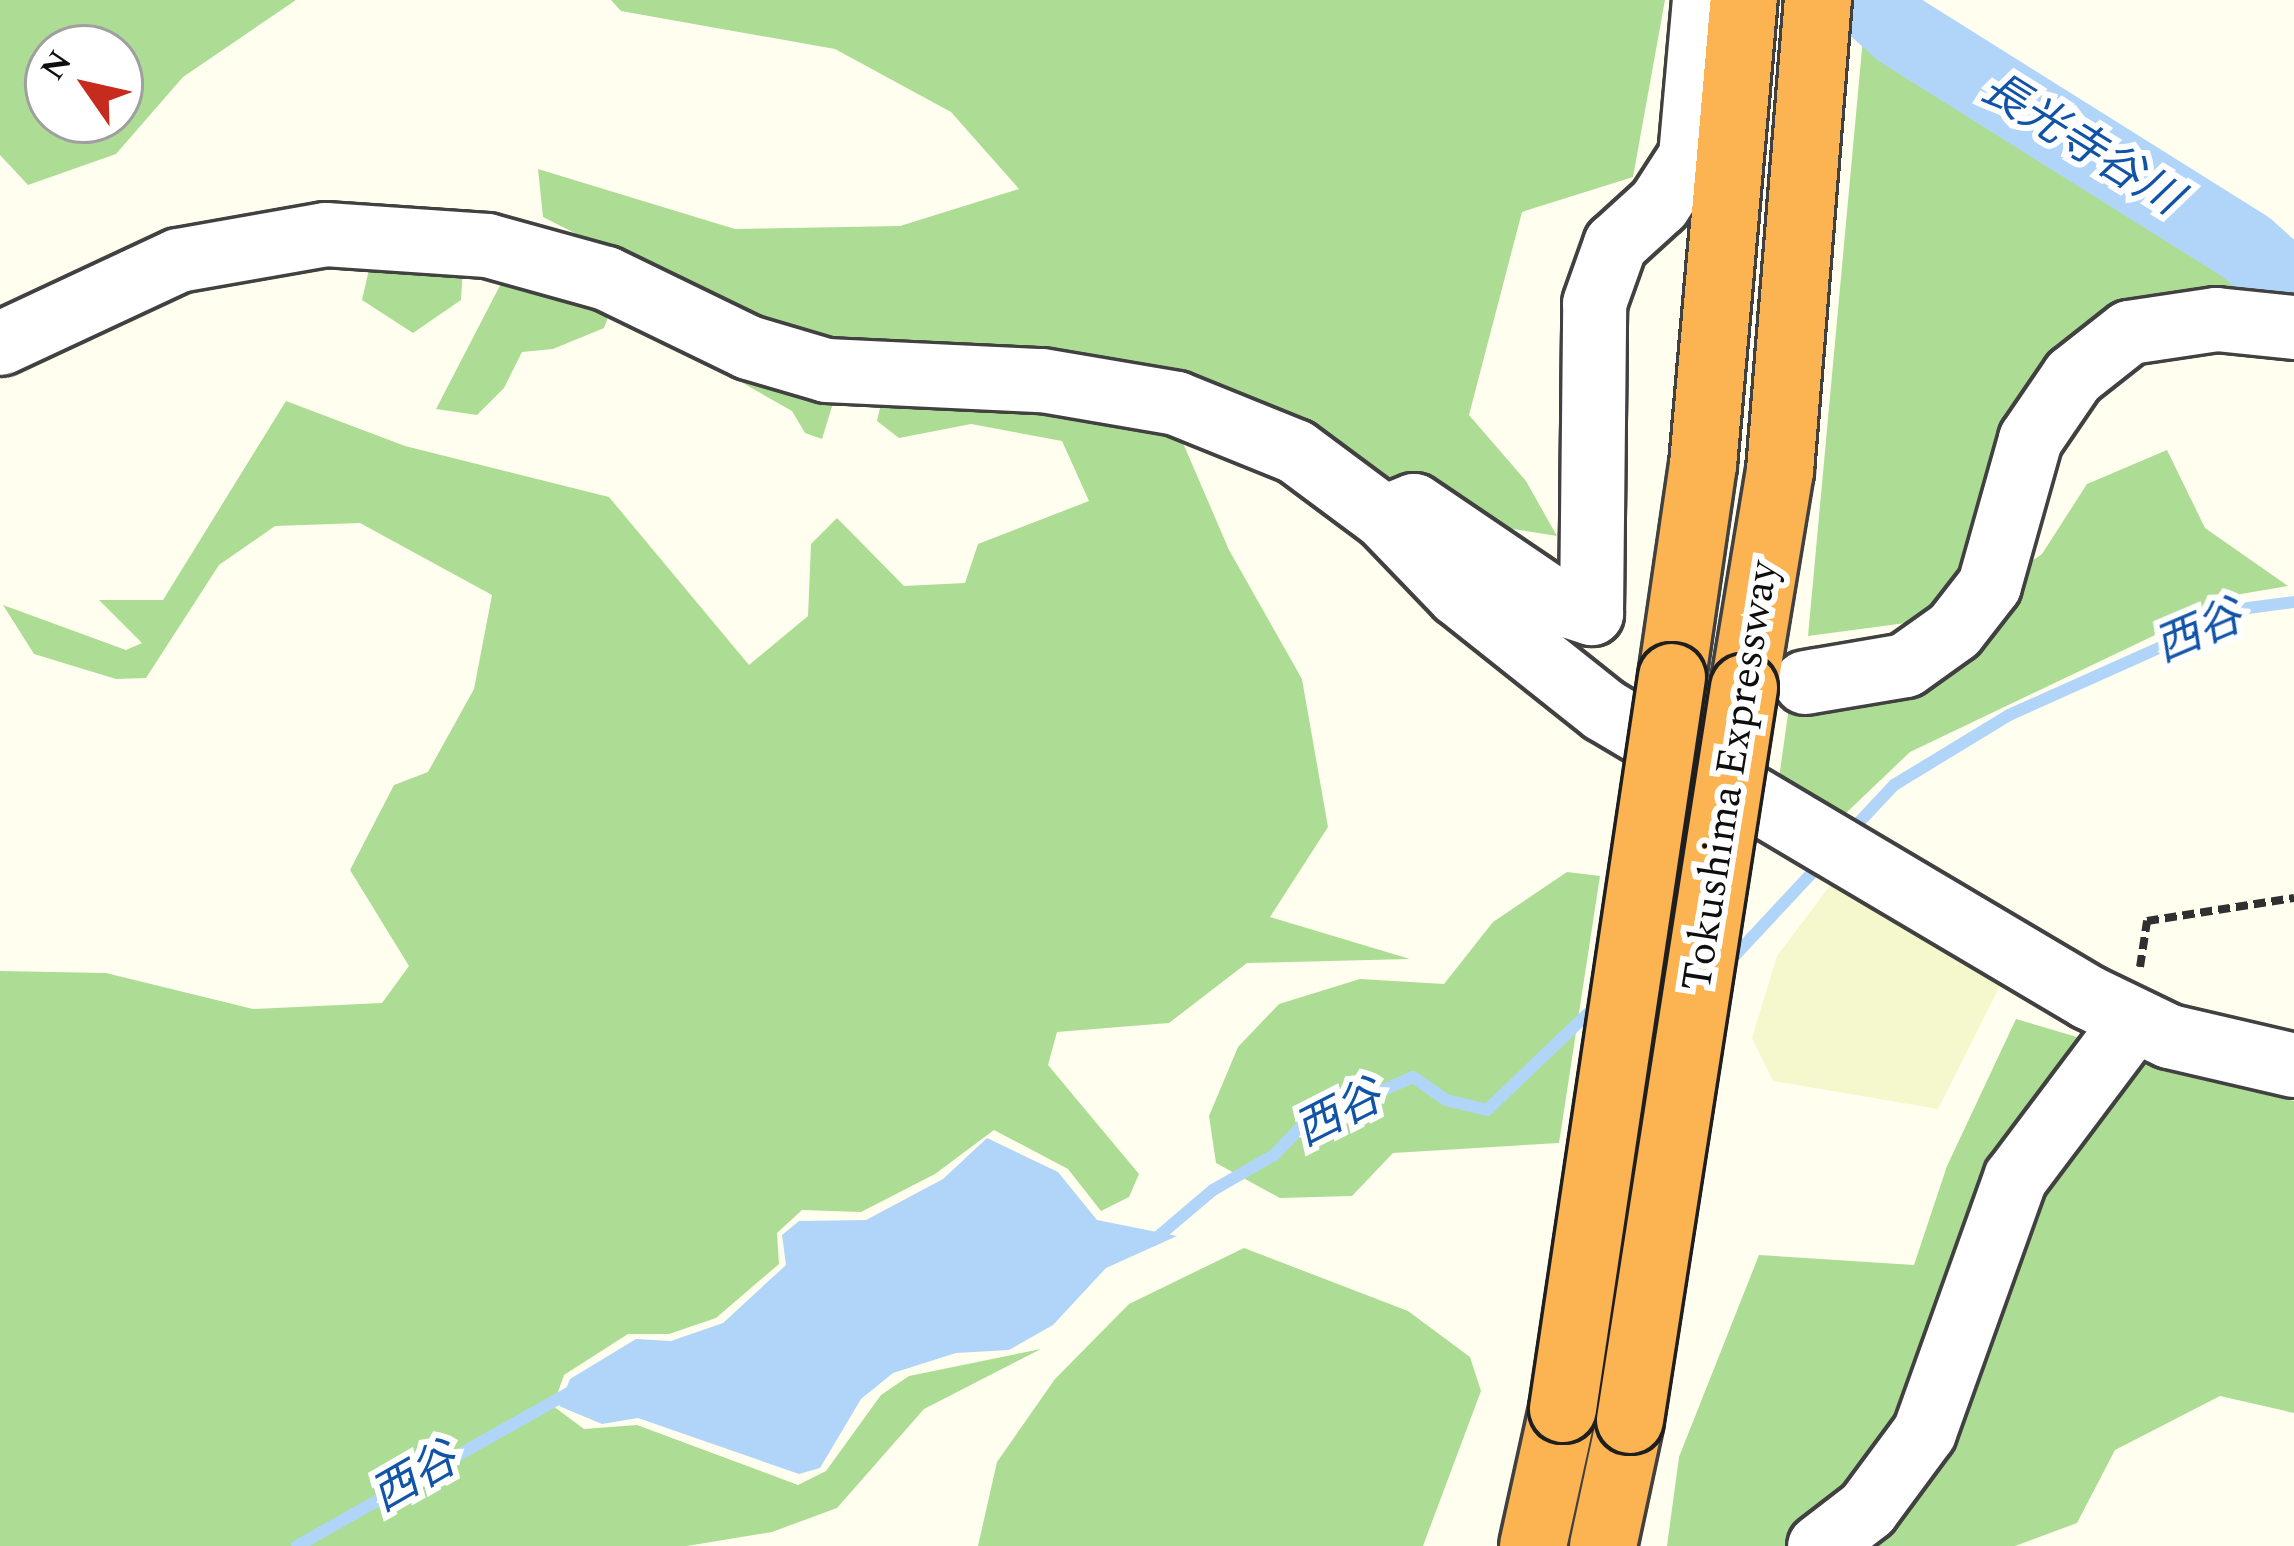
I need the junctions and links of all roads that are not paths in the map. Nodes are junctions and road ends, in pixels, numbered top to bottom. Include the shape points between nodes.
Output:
1 (1704, 0) edge
2 (1744, 0) edge
3 (1818, 0) edge
4 (2294, 327) edge
5 (0, 343) edge
6 (1384, 517) junction
7 (1775, 685) junction
8 (2110, 1010) junction
9 (2294, 1065) edge
10 (1533, 1546) edge
11 (1604, 1546) edge
12 (1819, 1546) edge

1 - 6 street via 1690,156 1659,204 1615,244 1594,302 1592,613 1557,602 1414,505
2 - 10 highway, Tokushima Expressway, bridge via 1724,248 1672,677 1563,1409
3 - 7 highway, Tokushima Expressway via 1780,471
4 - 7 street via 2216,319 2129,332 2074,376 2030,439 1989,585 1954,630 1905,665
5 - 6 street via 178,260 326,234 487,244 605,278 748,347 826,370 1042,380 1176,403 1294,451
6 - 8 street via 1458,594 1604,710
7 - 11 highway, Tokushima Expressway, bridge
8 - 9 street
8 - 12 street via 2014,1178 1924,1432 1867,1509

